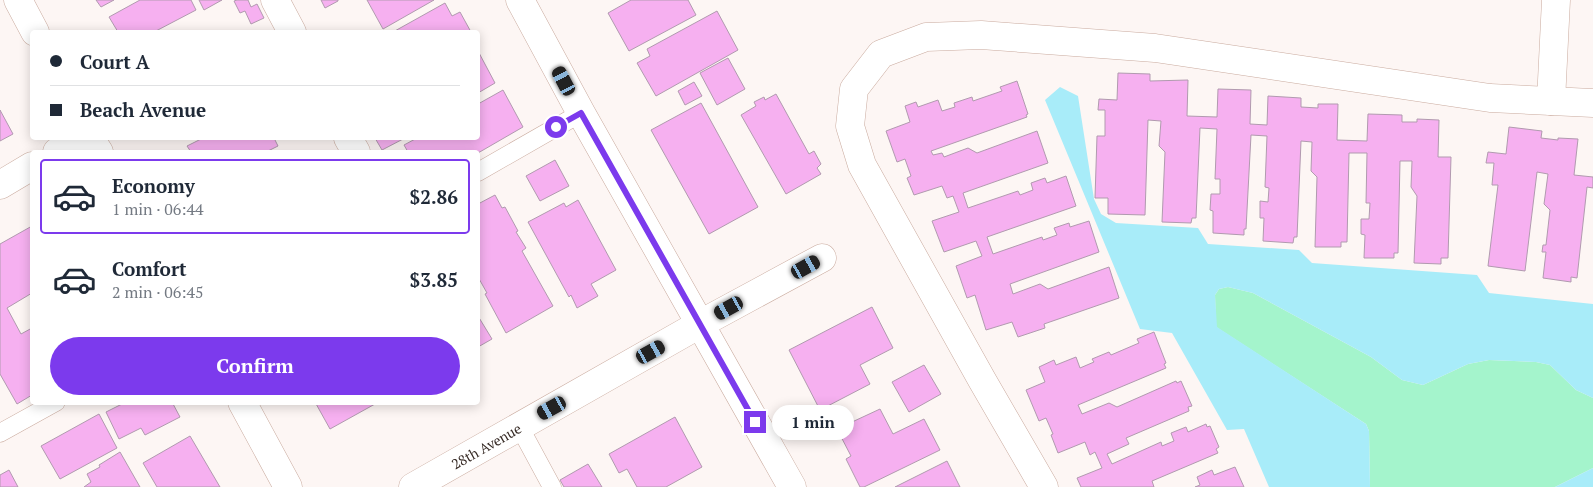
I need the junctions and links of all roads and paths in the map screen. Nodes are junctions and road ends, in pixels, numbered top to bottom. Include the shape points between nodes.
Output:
1 (18, 0) edge
2 (275, 0) edge
3 (520, 0) edge
4 (1556, 0) edge
5 (34, 30) edge
6 (291, 30) edge
7 (1551, 101) junction
8 (1593, 103) edge
9 (581, 113) junction
10 (80, 140) edge
11 (61, 150) edge
12 (30, 167) edge
13 (480, 171) edge
14 (0, 185) edge
15 (822, 258) dead end
16 (700, 324) junction
17 (50, 405) edge
18 (244, 405) edge
19 (519, 426) junction
20 (0, 432) edge
21 (288, 487) edge
22 (413, 487) edge
23 (552, 487) edge
24 (792, 487) edge
25 (1044, 487) edge

1 - 5 street
2 - 6 street
3 - 9 street
4 - 7 street
7 - 8 street
7 - 25 street via 1490,98 1155,48 981,35 926,36 881,54 854,89 850,126 862,165
9 - 13 lane
9 - 16 street
10 - 11 street
12 - 14 street
15 - 16 street, 28th Avenue
16 - 19 street, 28th Avenue
16 - 24 street
17 - 20 lane
18 - 21 street
19 - 22 street, 28th Avenue
19 - 23 lane

